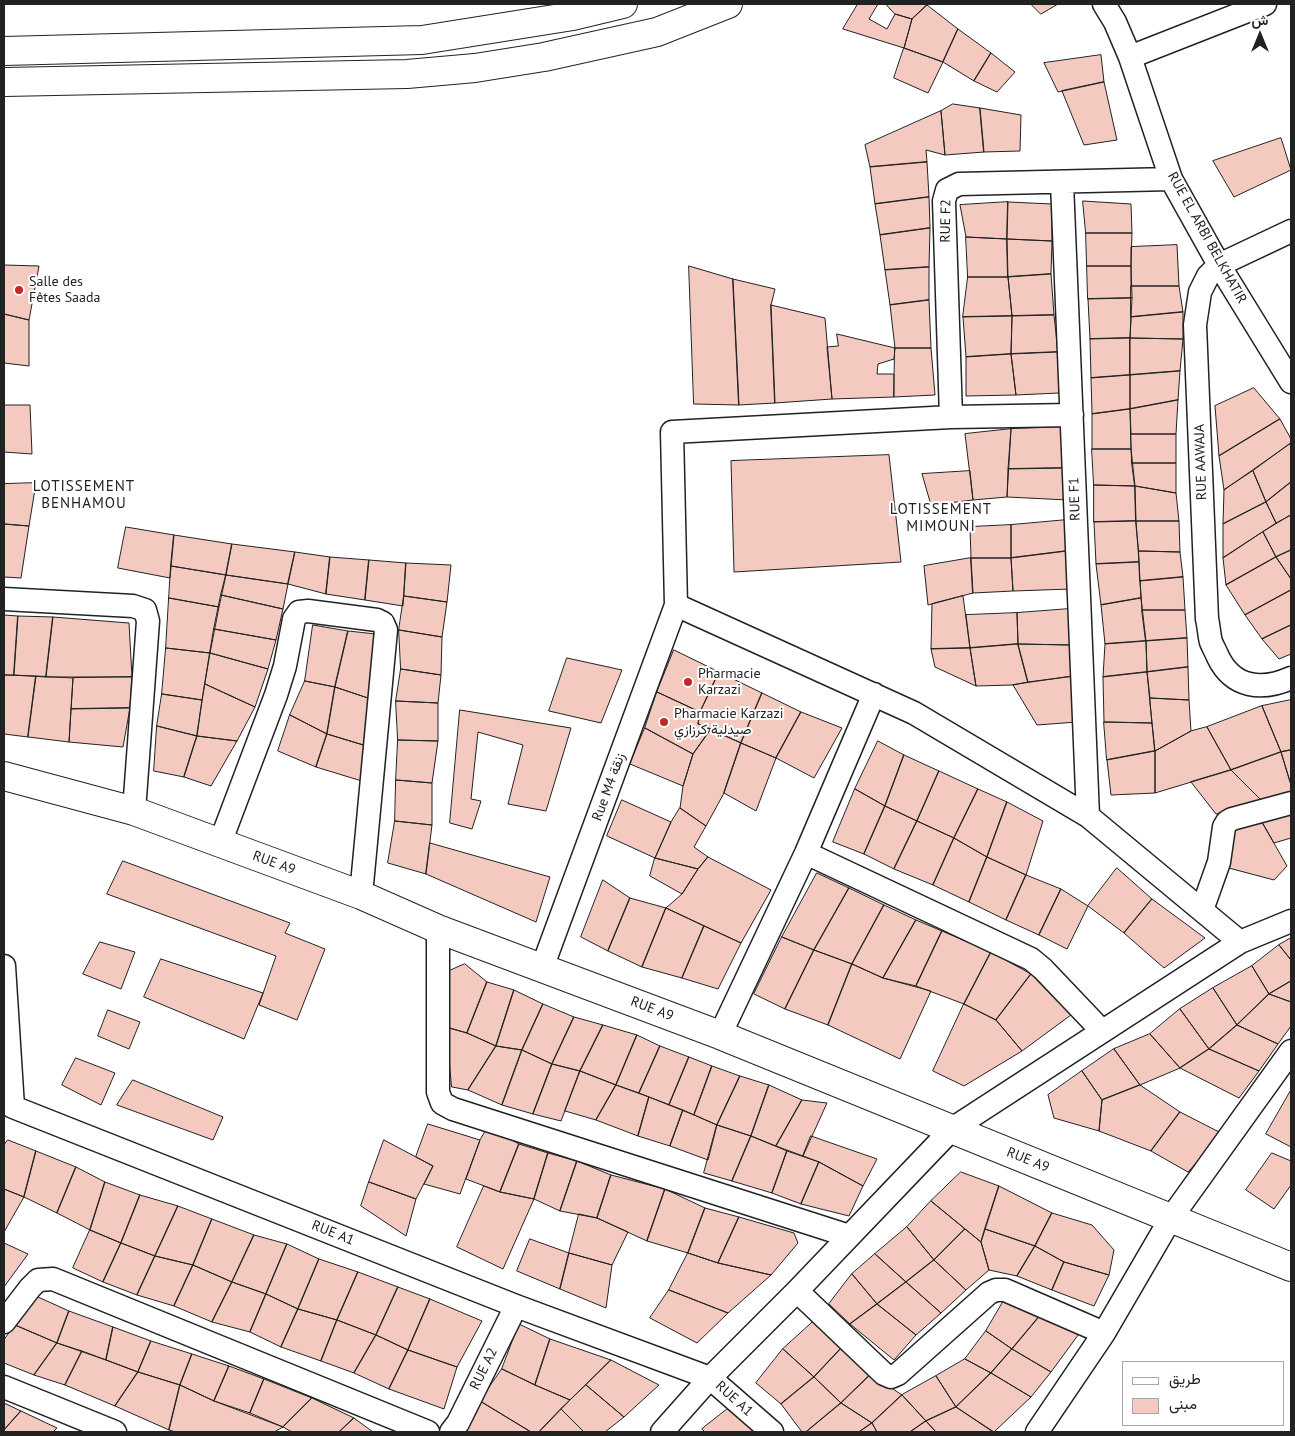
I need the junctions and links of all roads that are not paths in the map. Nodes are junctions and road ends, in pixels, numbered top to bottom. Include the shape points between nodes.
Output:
1 (623, 4) edge
2 (728, 4) edge
3 (1104, 4) edge
4 (1265, 4) edge
5 (4, 50) edge
6 (1130, 57) junction
7 (4, 82) edge
8 (1172, 179) junction
9 (1062, 183) junction
10 (1291, 231) edge
11 (1219, 265) junction
12 (1291, 382) edge
13 (1072, 415) junction
14 (951, 417) junction
15 (4, 599) edge
16 (676, 605) junction
17 (1291, 678) edge
18 (874, 694) junction
19 (4, 776) edge
20 (1291, 803) edge
21 (134, 811) junction
22 (1088, 816) junction
23 (220, 843) junction
24 (806, 853) junction
25 (361, 895) junction
26 (1202, 910) junction
27 (1291, 921) edge
28 (438, 929) junction
29 (1240, 942) junction
30 (4, 966) edge
31 (542, 968) junction
32 (1102, 1031) junction
33 (720, 1035) junction
34 (1291, 1051) edge
35 (8, 1111) edge
36 (952, 1129) junction
37 (1172, 1218) junction
38 (849, 1236) junction
39 (1291, 1267) edge
40 (797, 1291) junction
41 (516, 1306) junction
42 (4, 1322) edge
43 (1104, 1333) junction
44 (710, 1378) junction
45 (4, 1387) edge
46 (115, 1432) edge
47 (428, 1432) edge
48 (451, 1432) edge
49 (662, 1432) edge
50 (772, 1432) edge
51 (1036, 1432) edge

1 - 5 street via 573,16 422,40
2 - 7 street via 657,32 544,57 475,68 407,74
3 - 6 street, RUE EL ARBI BELKHATIR
4 - 6 street
6 - 8 street, RUE EL ARBI BELKHATIR
8 - 9 street, RUE F2
8 - 11 street, RUE EL ARBI BELKHATIR
9 - 13 street, RUE F1
9 - 14 street, RUE F2 via 960,184 947,190 944,202
10 - 11 street, RUE AAWAJA
11 - 12 street, RUE EL ARBI BELKHATIR
11 - 17 street, RUE AAWAJA via 1208,276 1200,292 1195,325 1208,619 1212,644 1222,666 1236,680 1256,686 1278,684
13 - 14 street
13 - 22 street, RUE F1
14 - 16 street via 672,432
15 - 21 street via 133,606 145,610 148,621
16 - 18 street
16 - 31 street, Rue M4 زنقة
18 - 22 street via 914,713
18 - 24 street
19 - 21 street, RUE A9
20 - 26 street via 1227,822 1219,862
21 - 23 street, RUE A9
22 - 26 street
23 - 25 street, RUE A9
23 - 25 street via 276,695 294,619 299,612 308,611 377,620 386,630
24 - 32 street via 1031,959
24 - 33 street
25 - 28 street, RUE A9
26 - 29 street
27 - 29 street
28 - 31 street, RUE A9
28 - 38 street via 438,1092 442,1103
29 - 32 street
30 - 35 street, RUE A1
31 - 33 street, RUE A9
32 - 36 street
33 - 36 street, RUE A9
34 - 37 street
35 - 41 street, RUE A1
36 - 37 street, RUE A9
36 - 38 street
37 - 39 street, RUE A9
37 - 43 street
38 - 40 street
40 - 43 street via 884,1374 891,1377 996,1290 1005,1290
40 - 44 street
41 - 44 street, RUE A1
41 - 48 street, RUE A2
42 - 47 street via 38,1280 53,1280
43 - 51 street
44 - 49 street
44 - 50 street, RUE A1
45 - 46 street

